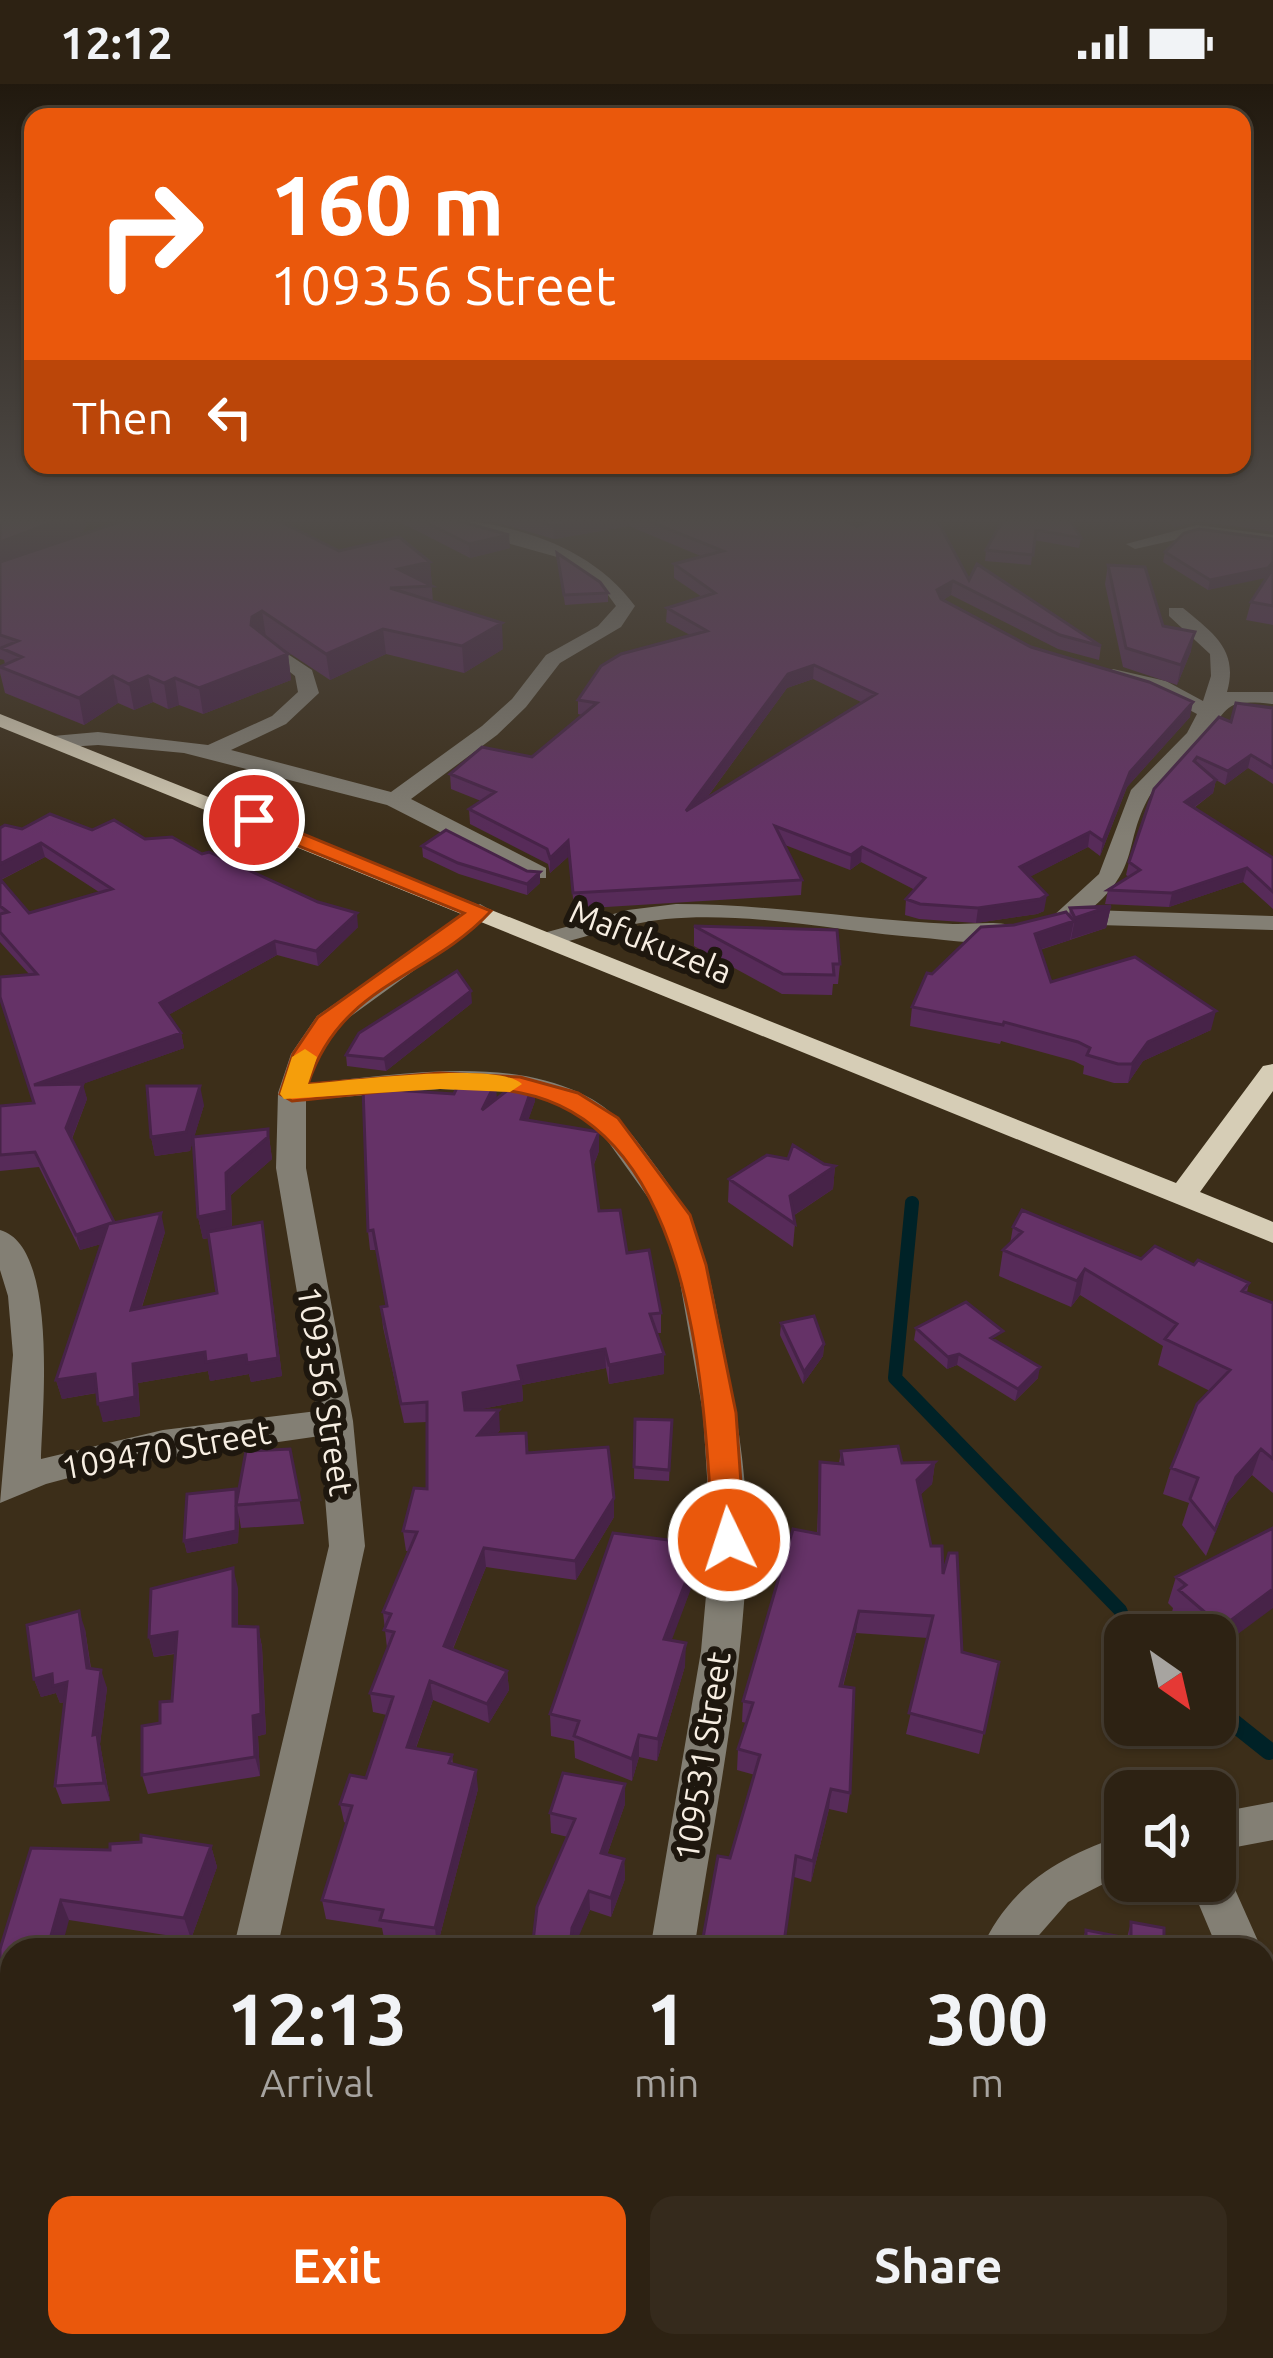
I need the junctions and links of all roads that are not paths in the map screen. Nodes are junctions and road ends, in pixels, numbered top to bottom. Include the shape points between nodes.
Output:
1 (607, 624) edge
2 (1189, 624) edge
3 (268, 647) edge
4 (1093, 671) edge
5 (1273, 698) edge
6 (1209, 712) junction
7 (0, 720) edge
8 (53, 742) junction
9 (212, 751) junction
10 (395, 800) junction
11 (538, 873) edge
12 (480, 911) junction
13 (1273, 923) edge
14 (1045, 924) junction
15 (549, 939) junction
16 (1273, 1072) edge
17 (292, 1094) junction
18 (1183, 1194) junction
19 (1273, 1233) edge
20 (0, 1240) edge
21 (336, 1421) junction
22 (11, 1483) edge
23 (1273, 1821) edge
24 (1236, 1828) edge
25 (1104, 1862) edge
26 (1219, 1902) edge
27 (258, 1938) edge
28 (674, 1938) edge
29 (1010, 1938) edge
30 (1235, 1938) edge

1 - 10 street via 555,658 472,748
2 - 6 street via 1224,658
3 - 9 street via 305,674 309,693 278,720
4 - 6 street via 1159,686
5 - 6 street via 1234,695
6 - 14 street via 1194,739 1149,779 1113,870 1090,901
7 - 8 main road, Mafukuzela
8 - 9 street via 130,736
8 - 12 main road, Mafukuzela
9 - 10 street
10 - 11 street
12 - 15 main road, Mafukuzela
12 - 17 street, 109356 Street via 326,1022
13 - 14 street via 1078,915
14 - 15 street via 962,935 671,911
15 - 18 main road, Mafukuzela
16 - 18 main road
17 - 21 street, 109356 Street via 291,1168
17 - 28 street, 109531 Street via 440,1081 520,1084 569,1098 609,1124 676,1215 720,1413 729,1540
18 - 19 main road, Mafukuzela
20 - 22 street via 30,1317
21 - 22 street, 109470 Street via 182,1442
21 - 27 street, 109356 Street via 347,1546
23 - 24 street
25 - 29 street via 1060,1880
26 - 30 street

